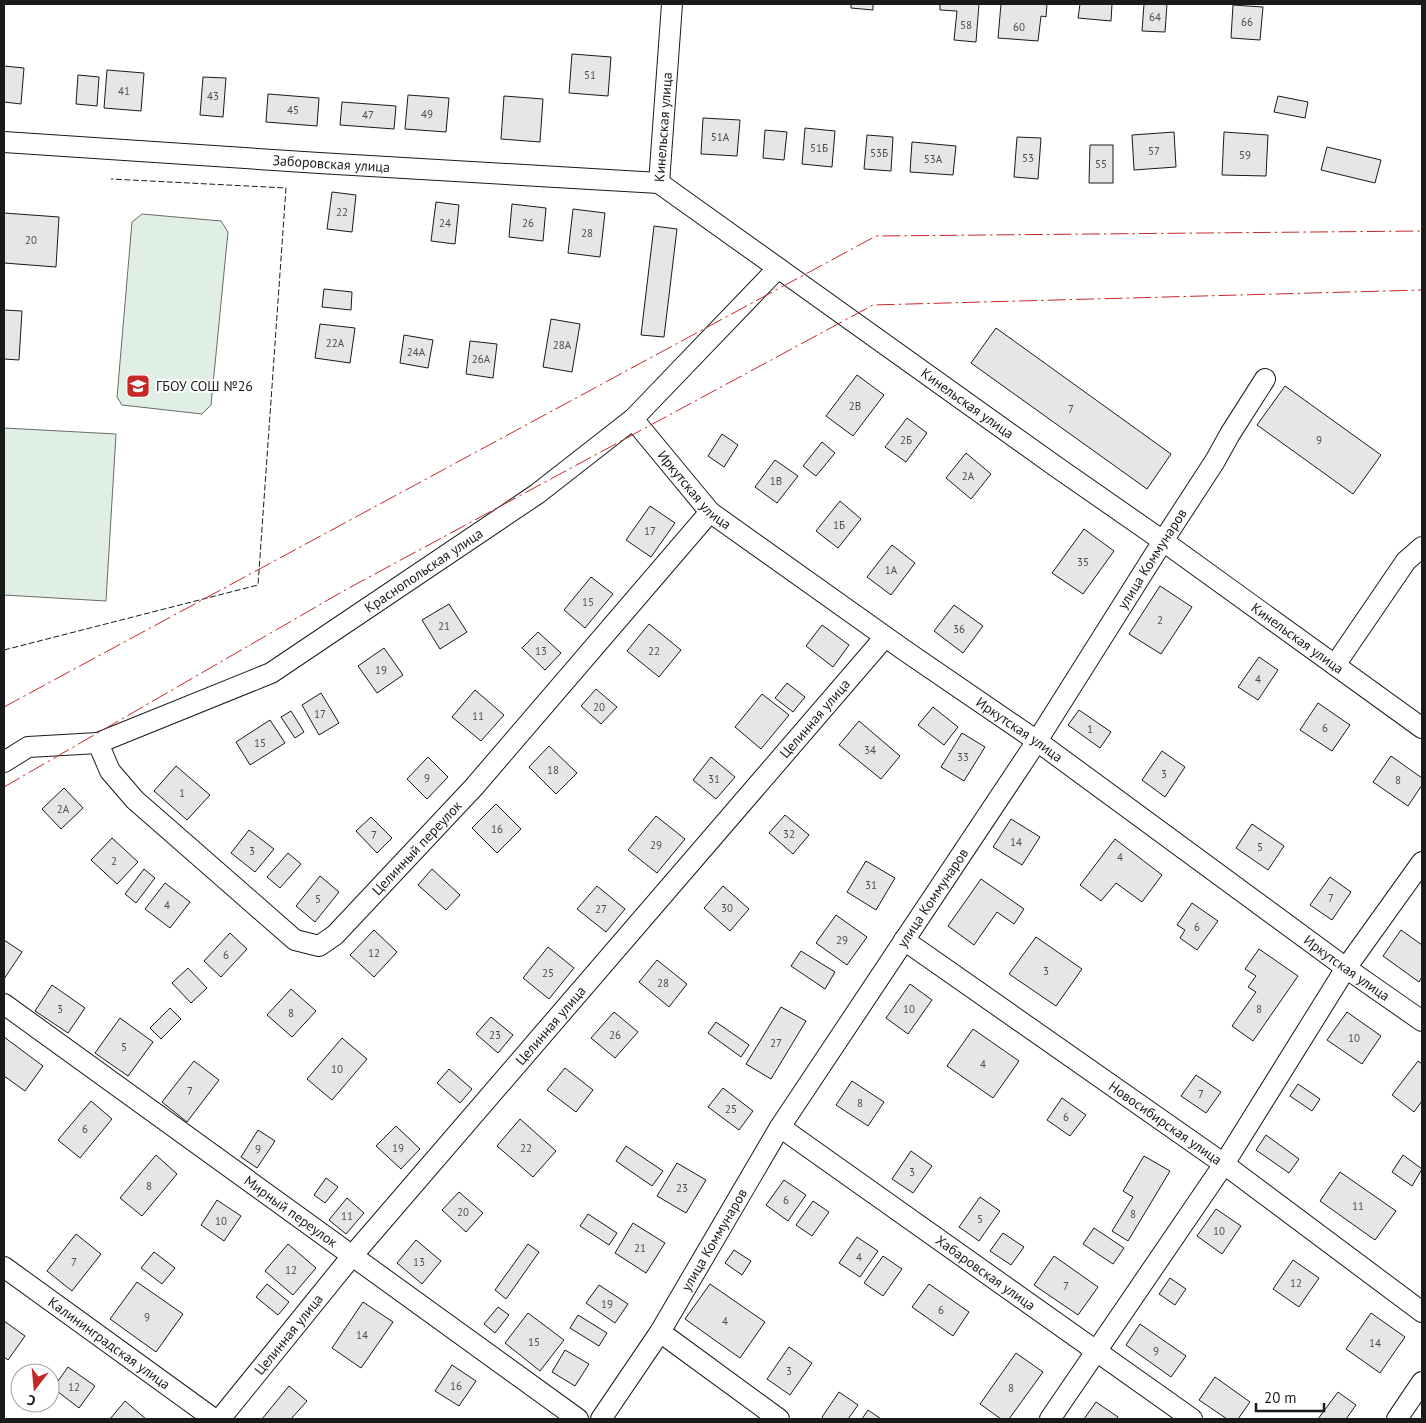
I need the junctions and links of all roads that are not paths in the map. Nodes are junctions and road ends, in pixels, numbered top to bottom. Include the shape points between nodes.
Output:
1 (672, 4) edge
2 (4, 142) edge
3 (659, 183) junction
4 (778, 268) junction
5 (1264, 379) dead end
6 (633, 419) junction
7 (710, 512) junction
8 (1163, 541) junction
9 (1422, 547) edge
10 (886, 637) junction
11 (1335, 665) junction
12 (1422, 728) edge
13 (1038, 741) junction
14 (98, 743) junction
15 (4, 762) edge
16 (1422, 862) edge
17 (904, 940) junction
18 (1346, 968) junction
19 (4, 1004) edge
20 (1422, 1022) edge
21 (780, 1127) junction
22 (1224, 1164) junction
23 (352, 1256) junction
24 (4, 1267) edge
25 (1422, 1312) edge
26 (660, 1332) junction
27 (1096, 1350) junction
28 (1422, 1382) edge
29 (214, 1419) edge
30 (220, 1419) edge
31 (578, 1419) edge
32 (601, 1419) edge
33 (779, 1419) edge
34 (1050, 1419) edge
35 (1192, 1419) edge
36 (1397, 1419) edge

1 - 3 street, Кинельская улица
2 - 3 street, Заборовская улица
3 - 4 street, Кинельская улица
4 - 6 street, Краснопольская улица
4 - 8 street, Кинельская улица
5 - 8 street, улица Коммунаров
6 - 7 street, Иркутская улица
6 - 14 street, Краснопольская улица via 537,494 271,673
7 - 10 street, Иркутская улица
7 - 14 street, Целинный переулок via 474,787 335,935 319,946 295,940 135,800 110,771
8 - 11 street, Кинельская улица
8 - 13 street, улица Коммунаров
9 - 11 street via 1406,561
10 - 13 street, Иркутская улица
10 - 23 street, Целинная улица
11 - 12 street, Кинельская улица
13 - 17 street, улица Коммунаров
13 - 18 street, Иркутская улица
14 - 15 street, Краснопольская улица via 28,747
16 - 18 street
17 - 21 street, улица Коммунаров
17 - 22 street, Новосибирская улица
18 - 20 street, Иркутская улица
18 - 22 street
19 - 23 street, Мирный переулок
21 - 26 street, улица Коммунаров
21 - 27 street, Хабаровская улица
22 - 25 street, Новосибирская улица
22 - 27 street
23 - 30 street, Целинная улица
23 - 31 street, Мирный переулок
24 - 29 street, Калининградская улица
26 - 32 street, улица Коммунаров
26 - 33 street
27 - 34 street
27 - 35 street, Хабаровская улица
28 - 36 street

